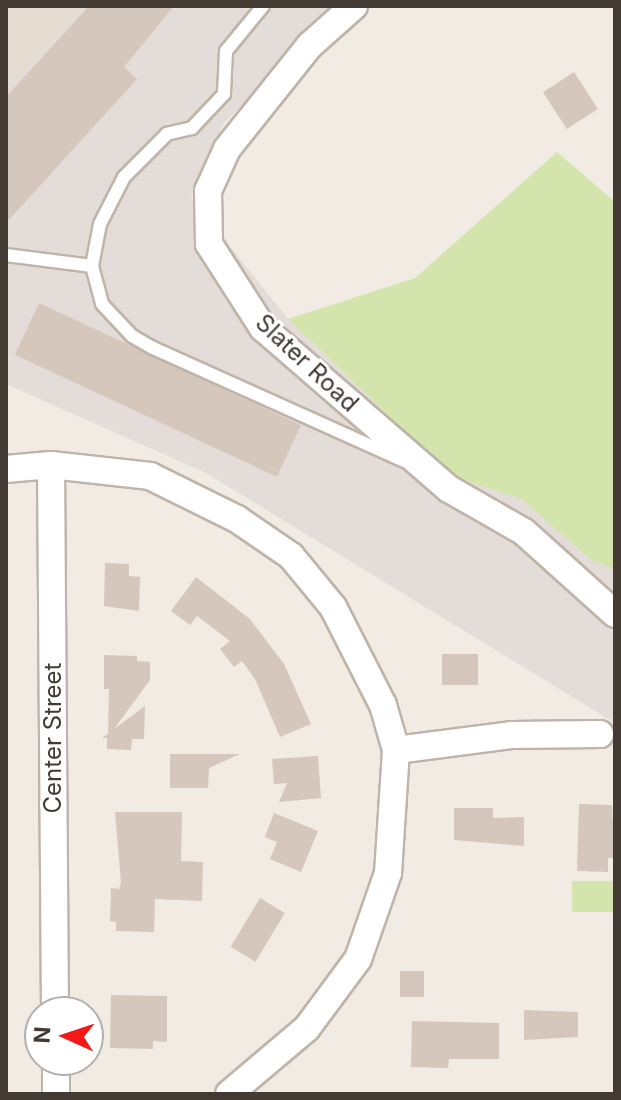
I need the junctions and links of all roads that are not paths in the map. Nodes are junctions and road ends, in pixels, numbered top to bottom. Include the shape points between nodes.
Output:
1 (263, 6) edge
2 (354, 6) edge
3 (6, 255) edge
4 (92, 266) junction
5 (51, 465) junction
6 (6, 469) edge
7 (432, 474) junction
8 (615, 614) edge
9 (600, 734) dead end
10 (396, 750) junction
11 (55, 996) edge
12 (229, 1094) edge

1 - 4 lane via 226,51 224,94 192,128 167,134 124,177 100,224
2 - 7 street, Slater Road via 310,45 227,149 208,191 209,244 263,328
3 - 4 lane
4 - 7 lane via 102,304 132,336
5 - 6 street
5 - 10 street via 150,476 237,519 291,556 333,607 383,705
5 - 11 street, Center Street
7 - 8 street, Slater Road via 524,532
9 - 10 street via 511,735
10 - 12 street via 388,873 358,959 307,1028

